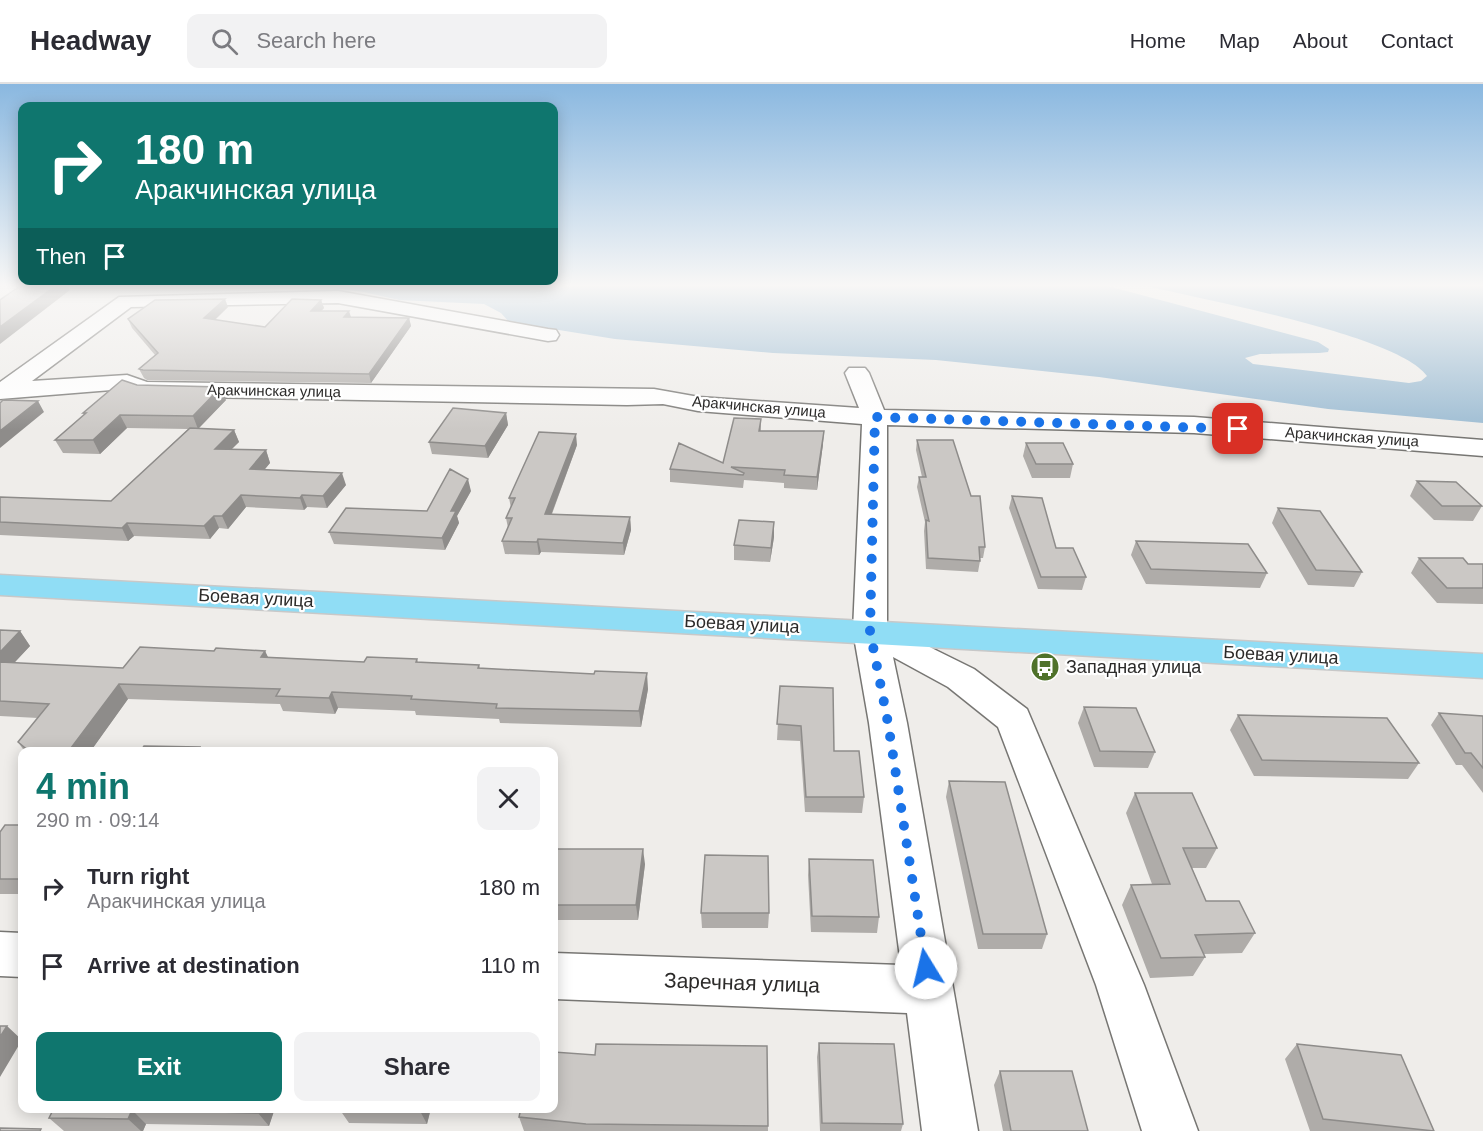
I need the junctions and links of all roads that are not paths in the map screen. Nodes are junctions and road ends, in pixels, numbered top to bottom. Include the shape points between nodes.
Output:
1 (83, 333) edge
2 (536, 333) edge
3 (548, 335) dead end
4 (857, 373) dead end
5 (1, 391) edge
6 (875, 417) junction
7 (1483, 448) edge
8 (0, 585) edge
9 (870, 631) junction
10 (1480, 669) edge
11 (0, 954) edge
12 (18, 955) edge
13 (558, 976) edge
14 (930, 990) junction
15 (950, 1131) edge
16 (1170, 1131) edge

1 - 5 street
2 - 3 street
4 - 6 street
5 - 6 street, Аракчинская улица via 126,382 143,389 627,398 648,395 698,404
6 - 7 street, Аракчинская улица via 1194,425
6 - 9 street
8 - 9 main road, Боевая улица
9 - 10 main road, Боевая улица
9 - 14 street
9 - 16 street via 961,678 1014,719 1120,985
11 - 12 street
13 - 14 street, Заречная улица
14 - 15 street

